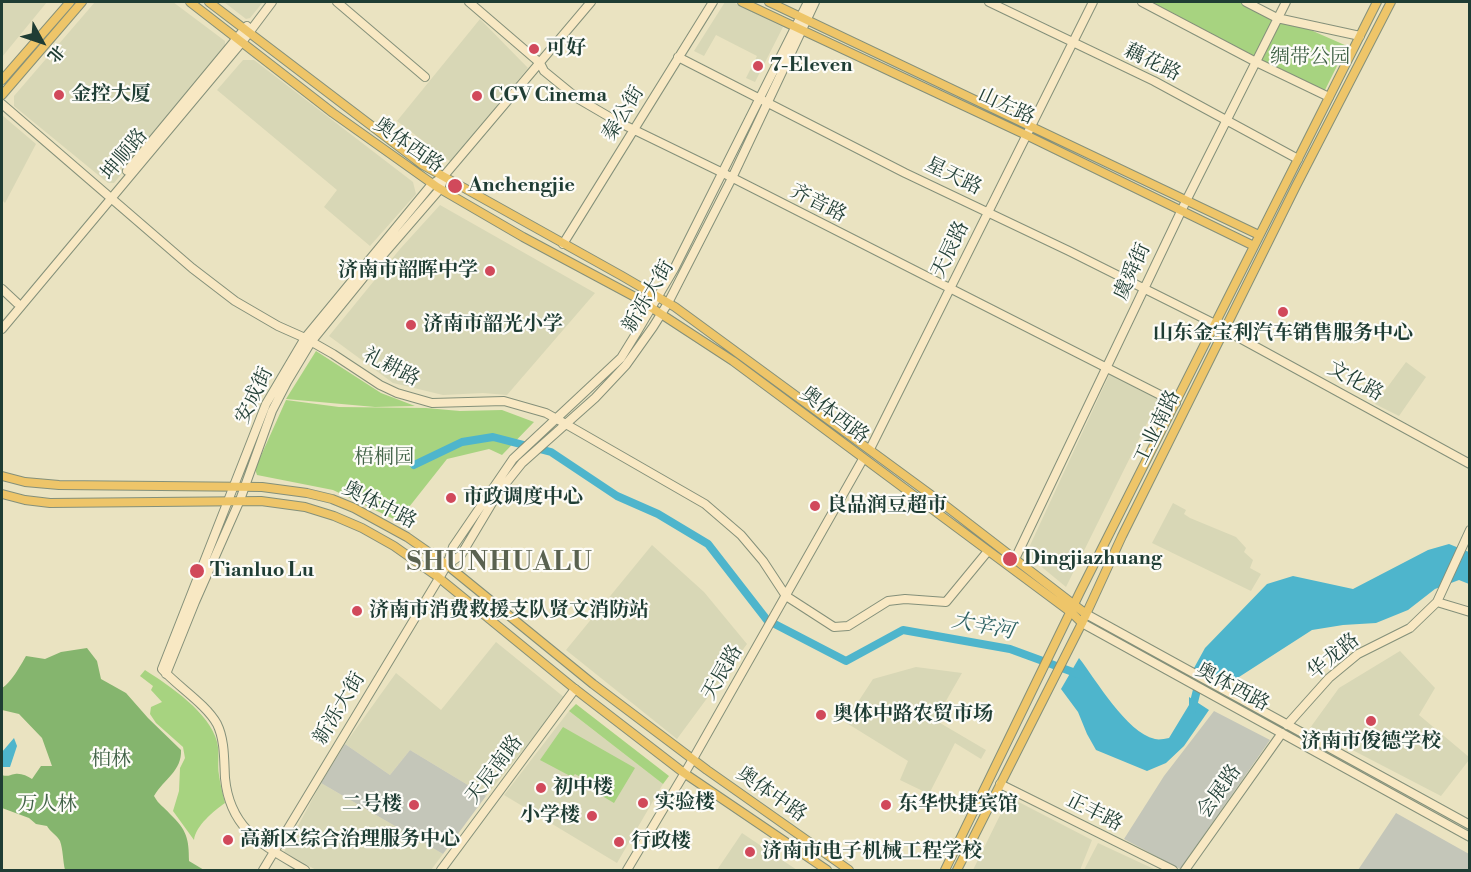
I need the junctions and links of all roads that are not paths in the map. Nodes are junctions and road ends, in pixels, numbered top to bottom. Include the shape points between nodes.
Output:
1 (70, 2) edge
2 (82, 2) edge
3 (190, 2) edge
4 (209, 2) edge
5 (267, 2) edge
6 (272, 2) edge
7 (337, 2) edge
8 (469, 2) edge
9 (591, 2) edge
10 (713, 2) edge
11 (742, 2) edge
12 (769, 2) edge
13 (808, 2) edge
14 (815, 2) edge
15 (989, 2) edge
16 (1093, 2) edge
17 (1142, 2) edge
18 (1246, 2) edge
19 (1286, 2) edge
20 (1377, 2) edge
21 (1390, 2) edge
22 (803, 17) junction
23 (1278, 18) junction
24 (798, 28) junction
25 (247, 30) junction
26 (1360, 36) junction
27 (239, 40) junction
28 (1072, 43) junction
29 (678, 57) junction
30 (1256, 62) junction
31 (540, 64) junction
32 (425, 77) dead end
33 (2, 81) edge
34 (2, 95) edge
35 (759, 97) junction
36 (1329, 98) junction
37 (768, 102) junction
38 (2, 104) edge
39 (1227, 120) junction
40 (1031, 126) junction
41 (633, 129) junction
42 (1026, 135) junction
43 (1298, 159) junction
44 (723, 173) junction
45 (443, 177) junction
46 (732, 178) junction
47 (436, 186) junction
48 (109, 196) junction
49 (1186, 201) junction
50 (1181, 211) junction
51 (988, 213) junction
52 (1259, 235) junction
53 (563, 244) junction
54 (1254, 246) junction
55 (950, 289) junction
56 (1144, 289) junction
57 (2, 290) edge
58 (659, 298) junction
59 (17, 303) junction
60 (668, 303) junction
61 (652, 308) junction
62 (660, 314) junction
63 (2, 321) edge
64 (1215, 324) junction
65 (2, 329) edge
66 (1225, 330) junction
67 (308, 340) junction
68 (1107, 367) junction
69 (1176, 403) junction
70 (555, 418) junction
71 (564, 423) junction
72 (870, 449) junction
73 (863, 459) junction
74 (1470, 464) edge
75 (2, 476) edge
76 (234, 486) junction
77 (244, 487) junction
78 (2, 494) edge
79 (240, 500) junction
80 (228, 501) junction
81 (1470, 530) edge
82 (988, 551) junction
83 (1015, 559) junction
84 (447, 565) junction
85 (438, 577) junction
86 (786, 596) junction
87 (1437, 602) junction
88 (1073, 609) junction
89 (1470, 612) edge
90 (1086, 614) junction
91 (1082, 624) junction
92 (164, 671) junction
93 (575, 690) junction
94 (1287, 725) junction
95 (1282, 733) junction
96 (693, 759) junction
97 (684, 773) junction
98 (1000, 784) junction
99 (1470, 825) edge
100 (1470, 837) edge
101 (274, 852) junction
102 (263, 870) edge
103 (305, 870) edge
104 (441, 870) edge
105 (627, 870) edge
106 (827, 870) edge
107 (849, 870) edge
108 (945, 870) edge
109 (957, 870) edge
110 (1173, 870) edge
111 (1185, 870) edge

1 - 33 main road
2 - 34 main road
3 - 27 main road, 奥体西路
4 - 25 main road, 奥体西路
5 - 25 street, 坤顺路
6 - 25 street, 坤顺路
7 - 32 street
8 - 31 street, 齐音路
9 - 31 street, 安成街
10 - 29 street, 秦公街
11 - 24 main road, 山左路
12 - 22 main road, 山左路
13 - 22 street, 新泺大街
14 - 22 street, 新泺大街
15 - 28 street, 藕花路
16 - 28 street, 天辰路
17 - 30 street
18 - 23 street
19 - 23 street, 虞舜街
20 - 26 main road, 工业南路
21 - 66 main road, 工业南路
22 - 24 street, 新泺大街
22 - 40 main road, 山左路
23 - 26 street
23 - 30 street, 虞舜街
24 - 35 street, 新泺大街
24 - 37 street, 新泺大街
24 - 42 main road, 山左路
25 - 27 street, 坤顺路
25 - 45 main road, 奥体西路
26 - 36 main road, 工业南路
27 - 47 main road, 奥体西路
27 - 48 street, 坤顺路
28 - 39 street, 藕花路
28 - 40 street, 天辰路
29 - 35 street, 星天路
29 - 41 street, 秦公街
30 - 36 street
30 - 39 street, 虞舜街
31 - 41 street, 齐音路 via 577,98
31 - 45 street, 安成街
35 - 37 street, 星天路
35 - 44 street, 新泺大街
36 - 43 main road, 工业南路
37 - 46 street, 新泺大街
37 - 51 street, 星天路
38 - 48 street, 礼耕路
39 - 43 street, 藕花路
39 - 49 street, 虞舜街
40 - 42 street, 天辰路
40 - 49 main road, 山左路
41 - 44 street, 齐音路
41 - 53 street, 秦公街
42 - 50 main road, 山左路
42 - 51 street, 天辰路
43 - 52 main road, 工业南路
44 - 46 street, 齐音路
44 - 58 street, 新泺大街
45 - 47 street, 安成街
45 - 53 main road, 奥体西路
46 - 55 street, 齐音路
46 - 60 street, 新泺大街
47 - 61 main road, 奥体西路
47 - 67 street, 安成街
48 - 59 street, 坤顺路
48 - 65 street, 坤顺路
48 - 67 street, 礼耕路 via 235,301
49 - 50 street, 虞舜街
49 - 52 main road, 山左路
50 - 54 main road, 山左路
50 - 56 street, 虞舜街
51 - 55 street, 天辰路
51 - 56 street, 星天路
52 - 54 main road, 工业南路
53 - 58 main road, 奥体西路
54 - 64 main road, 工业南路
55 - 68 street, 齐音路
55 - 72 street, 天辰路
56 - 64 street, 星天路
56 - 68 street, 虞舜街
57 - 59 street
58 - 60 main road, 奥体西路
58 - 61 street, 新泺大街
59 - 63 street, 坤顺路
60 - 62 street, 新泺大街
60 - 72 main road, 奥体西路
61 - 62 main road, 奥体西路
61 - 70 street, 新泺大街 via 621,358
62 - 71 street, 新泺大街 via 626,365
62 - 73 main road, 奥体西路 via 733,361
64 - 69 main road, 工业南路
66 - 74 street, 文化路
66 - 90 main road, 工业南路
67 - 70 street, 礼耕路 via 380,385 422,402 504,401
67 - 76 street, 安成街 via 266,404
67 - 77 street, 安成街 via 272,411
68 - 69 street, 齐音路
68 - 83 street, 虞舜街
69 - 88 main road, 工业南路
70 - 71 street, 礼耕路
70 - 84 street, 新泺大街 via 515,456 491,488 453,547
71 - 84 street, 新泺大街 via 522,463 498,493 461,555
71 - 86 street, 礼耕路 via 705,504 741,535
72 - 83 main road, 奥体西路
73 - 82 main road, 奥体西路
73 - 86 street, 天辰路
75 - 76 main road, 奥体中路 via 25,483 59,485
76 - 77 main road, 奥体中路
76 - 80 street, 安成街
77 - 79 street
77 - 84 main road, 奥体中路 via 332,498 374,518
78 - 80 main road, 奥体中路 via 51,503
79 - 80 main road, 奥体中路
79 - 85 main road, 奥体中路 via 305,507 334,516 394,546
79 - 92 street
80 - 92 street, 安成街
81 - 87 street
82 - 86 street via 946,602 888,602 848,626 834,627
82 - 88 main road, 奥体西路
83 - 88 main road, 奥体西路
84 - 85 street, 新泺大街
84 - 96 main road, 奥体中路 via 593,684
85 - 93 main road, 奥体中路
85 - 101 street, 新泺大街
86 - 96 street, 天辰路
87 - 89 street
87 - 94 street, 华龙路 via 1410,628 1358,654 1329,678
88 - 90 main road, 奥体西路
88 - 91 main road, 奥体西路
88 - 108 main road, 工业南路
90 - 91 main road, 工业南路
90 - 94 street, 奥体西路
91 - 95 street, 奥体西路
91 - 98 main road, 工业南路
92 - 101 street via 217,724 234,811 246,832
93 - 97 main road, 奥体中路
93 - 104 street, 天辰南路
94 - 99 street, 奥体西路
95 - 100 street, 奥体西路
95 - 111 street, 会展路
96 - 97 street, 天辰路
96 - 107 main road, 奥体中路
97 - 105 street, 天辰路
97 - 106 main road, 奥体中路
98 - 109 main road, 工业南路
98 - 110 street, 正丰路
101 - 102 street, 新泺大街
101 - 103 street

